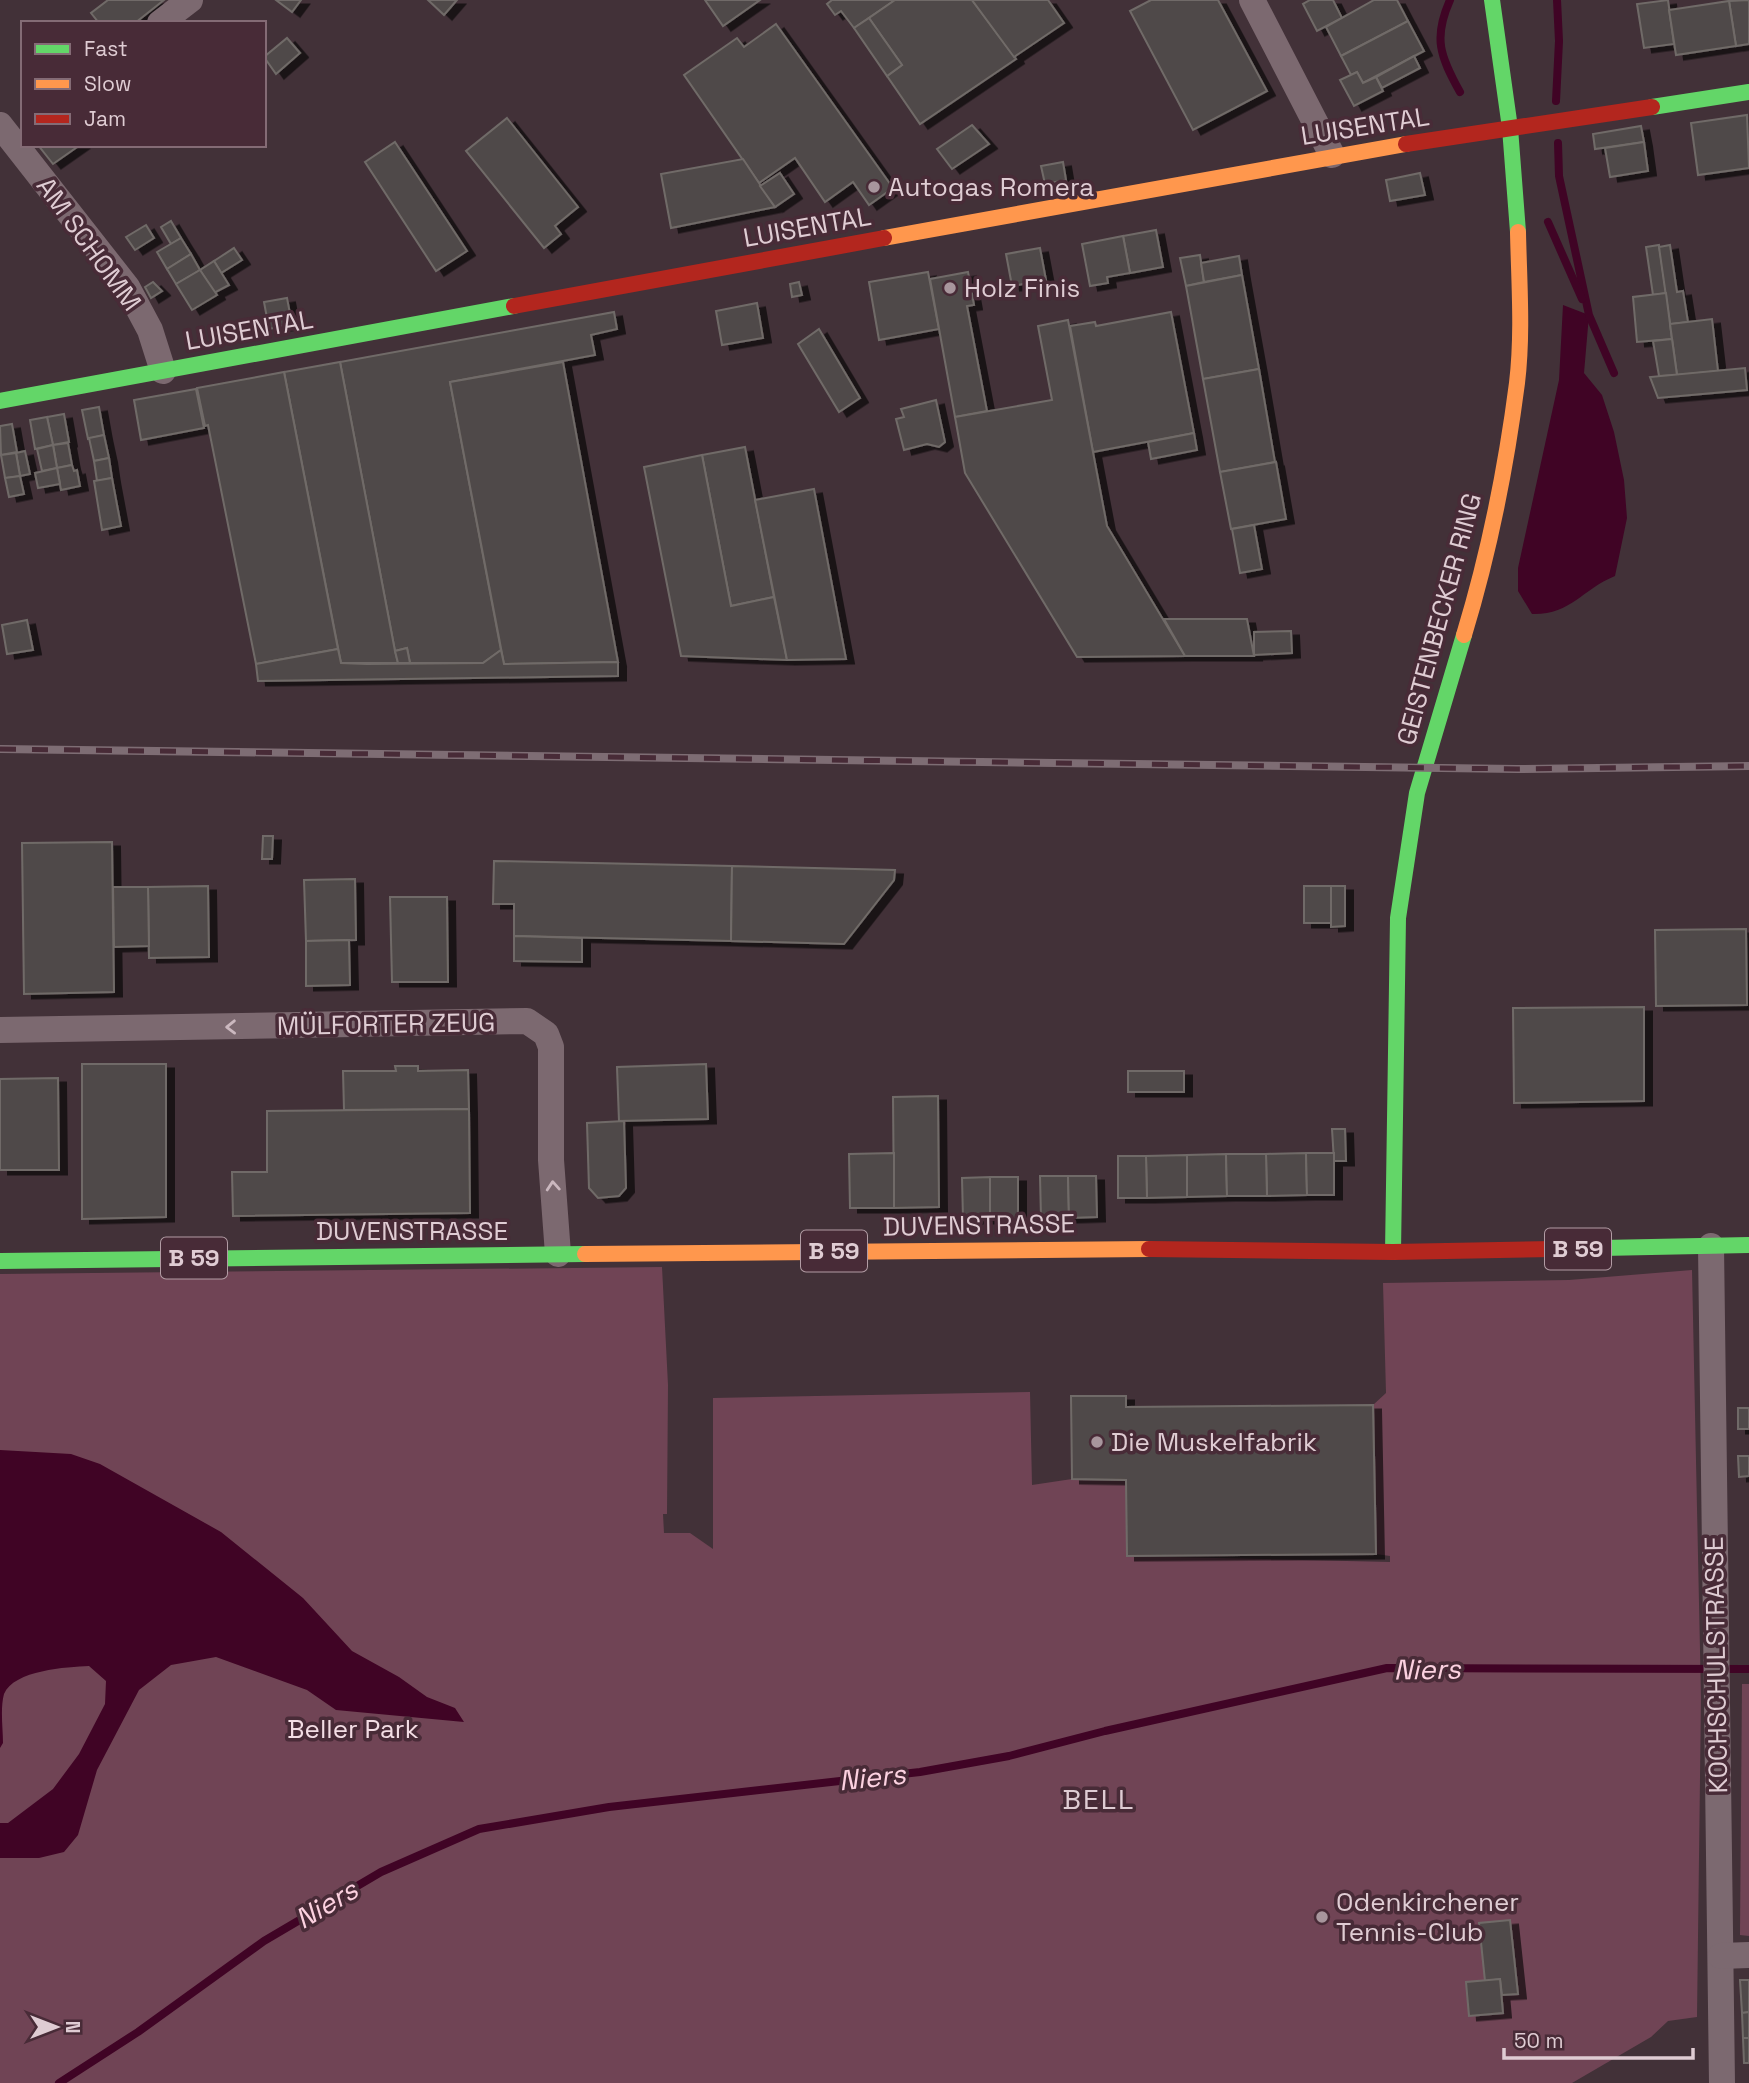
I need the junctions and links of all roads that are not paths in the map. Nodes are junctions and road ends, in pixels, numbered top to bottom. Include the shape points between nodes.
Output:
1 (190, 0) edge
2 (1252, 0) edge
3 (1492, 0) edge
4 (163, 21) edge
5 (1749, 92) edge
6 (7, 126) edge
7 (1510, 128) junction
8 (21, 145) edge
9 (23, 147) edge
10 (1332, 155) junction
11 (163, 371) junction
12 (0, 401) edge
13 (0, 1030) edge
14 (1749, 1245) edge
15 (1711, 1246) junction
16 (1393, 1252) junction
17 (558, 1254) junction
18 (0, 1261) edge
19 (1749, 1955) edge
20 (1721, 1956) junction
21 (1722, 2083) edge

1 - 4 street
2 - 10 street
3 - 7 main road, GEISTENBECKER RING
5 - 7 main road, LUISENTAL
6 - 8 street, AM SCHOMM
7 - 10 main road, LUISENTAL
7 - 16 main road, GEISTENBECKER RING via 1520,295 1517,381 1486,558 1408,838 1398,918
9 - 11 street, AM SCHOMM via 127,287 150,330
10 - 11 main road, LUISENTAL
11 - 12 main road, LUISENTAL
17 -> 13 street, MÜLFORTER ZEUG via 551,1160 551,1047 545,1034 527,1021
14 - 15 main road, DUVENSTRASSE / B 59
15 - 16 main road, DUVENSTRASSE / B 59
15 - 20 street, KOCHSCHULSTRASSE
16 - 17 main road, DUVENSTRASSE / B 59 via 1099,1248
17 - 18 main road, DUVENSTRASSE / B 59
19 - 20 street
20 - 21 street, KOCHSCHULSTRASSE

